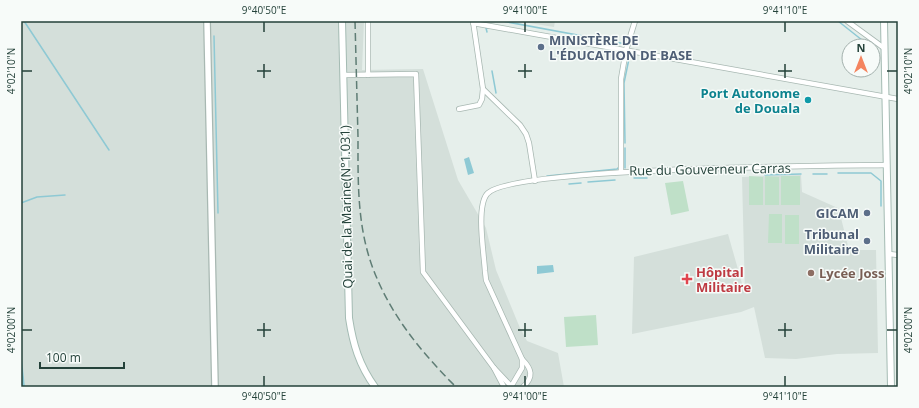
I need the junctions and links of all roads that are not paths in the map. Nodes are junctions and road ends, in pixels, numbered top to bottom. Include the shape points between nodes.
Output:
1 (207, 21) edge
2 (342, 21) edge
3 (368, 21) edge
4 (635, 21) edge
5 (846, 21) edge
6 (884, 21) edge
7 (473, 22) edge
8 (884, 48) junction
9 (626, 50) junction
10 (344, 75) junction
11 (368, 75) junction
12 (483, 89) junction
13 (885, 97) junction
14 (898, 99) edge
15 (459, 109) dead end
16 (887, 165) junction
17 (621, 171) junction
18 (535, 181) junction
19 (889, 254) junction
20 (898, 255) edge
21 (522, 360) junction
22 (509, 386) edge
23 (215, 387) edge
24 (375, 387) edge
25 (523, 387) edge
26 (891, 387) edge

1 - 23 street
2 - 10 main road, Quai de la Marine(N°1.031)
3 - 11 street
4 - 9 street
5 - 8 street
6 - 8 main road
7 - 9 street
7 - 12 street
8 - 13 main road
9 - 13 street
9 - 17 street via 621,88
10 - 11 street
10 - 24 main road, Quai de la Marine(N°1.031) via 349,318 354,349 360,364
11 - 22 street via 416,74 422,266 430,284
12 - 15 street via 479,105
12 - 18 street via 526,134
13 - 14 street
13 - 16 main road
16 - 17 street, Rue du Gouverneur Carras
16 - 19 main road
17 - 18 street, Rue du Gouverneur Carras
18 - 21 street, Rue du Gouverneur Carras via 492,188 481,206 486,280
19 - 20 street
19 - 26 main road
21 - 22 street via 522,368
21 - 25 street, Rue du Gouverneur Carras via 531,372

